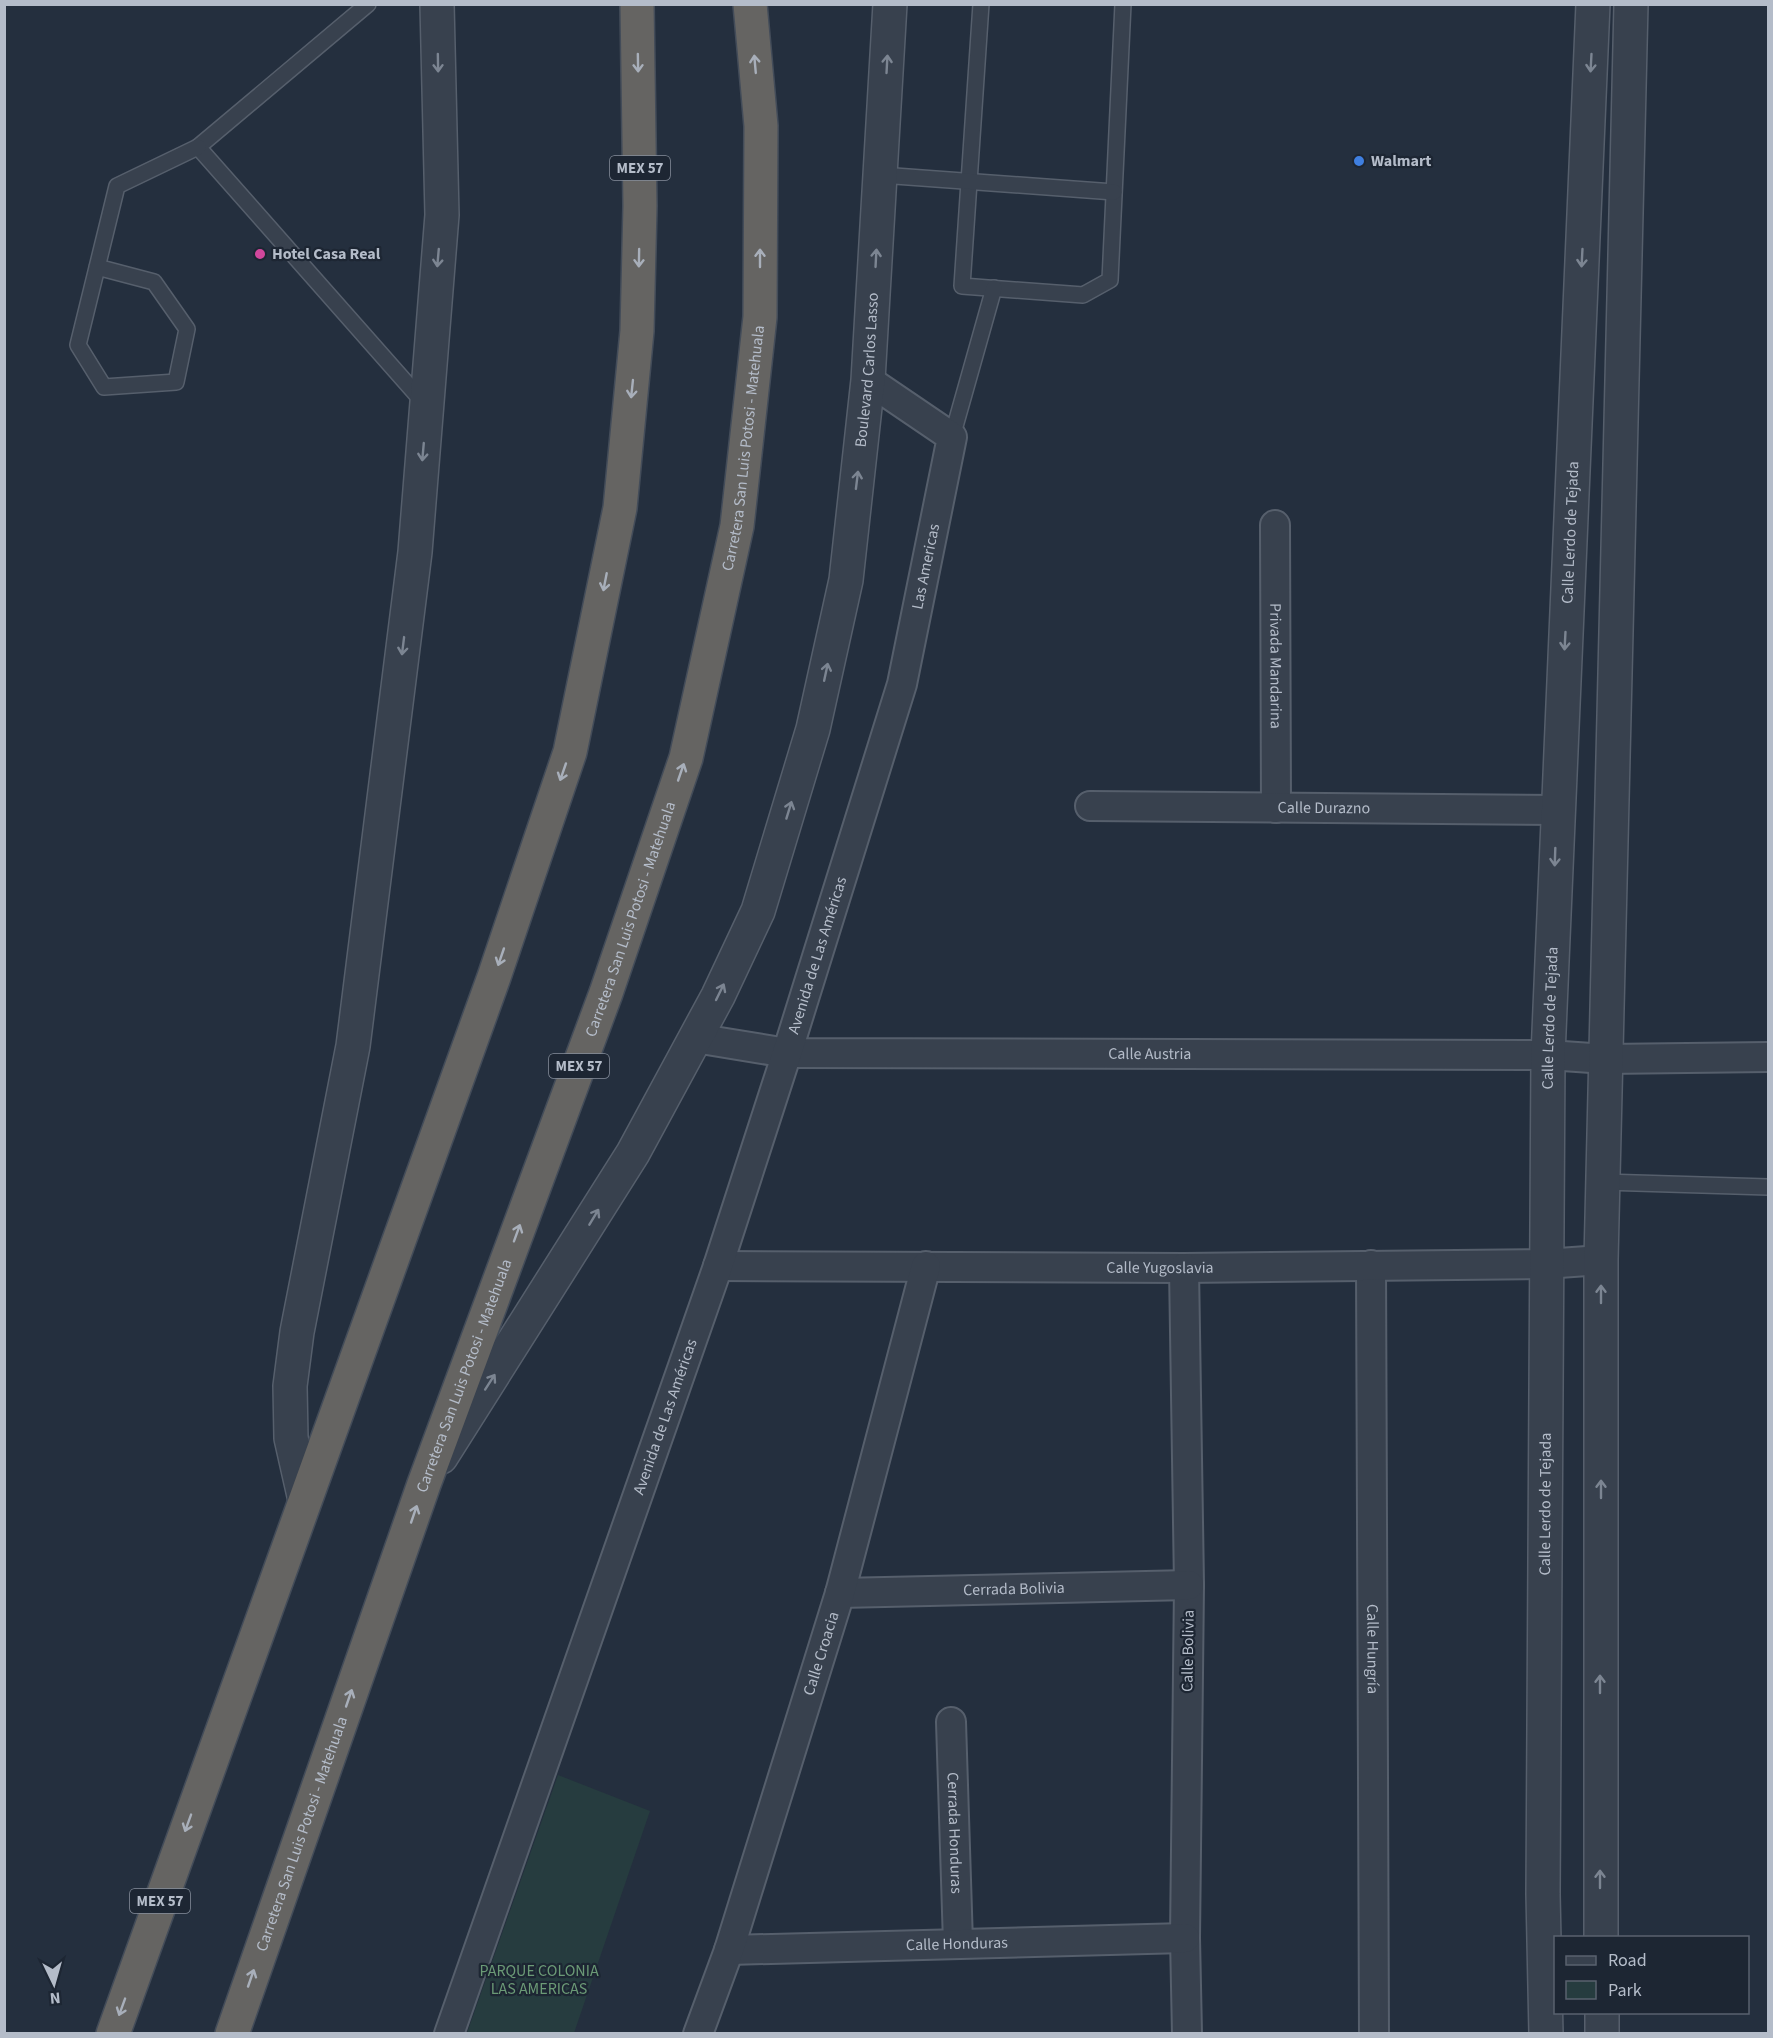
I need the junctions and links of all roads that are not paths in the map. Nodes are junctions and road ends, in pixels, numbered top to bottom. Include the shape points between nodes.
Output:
1 (368, 4) edge
2 (437, 4) edge
3 (637, 4) edge
4 (750, 4) edge
5 (890, 4) edge
6 (981, 4) edge
7 (1123, 4) edge
8 (1593, 4) edge
9 (1631, 4) edge
10 (198, 147) junction
11 (880, 175) junction
12 (969, 182) junction
13 (1114, 192) junction
14 (97, 267) junction
15 (993, 288) junction
16 (868, 380) junction
17 (426, 406) junction
18 (952, 437) junction
19 (1275, 525) dead end
20 (867, 795) joint
21 (1090, 806) dead end
22 (1276, 808) junction
23 (1557, 810) junction
24 (695, 1038) junction
25 (787, 1053) junction
26 (1548, 1055) junction
27 (1768, 1057) edge
28 (1606, 1059) junction
29 (1603, 1182) junction
30 (1768, 1187) edge
31 (1602, 1260) junction
32 (1545, 1264) junction
33 (1371, 1265) junction
34 (718, 1266) junction
35 (926, 1266) junction
36 (1184, 1268) junction
37 (424, 1484) junction
38 (305, 1500) junction
39 (1189, 1585) junction
40 (840, 1593) junction
41 (951, 1722) dead end
42 (1601, 1936) edge
43 (1185, 1938) junction
44 (958, 1943) junction
45 (729, 1950) junction
46 (1602, 2014) edge
47 (113, 2034) edge
48 (232, 2034) edge
49 (449, 2034) edge
50 (699, 2034) edge
51 (1187, 2034) edge
52 (1374, 2034) edge
53 (1546, 2034) edge
54 (1602, 2034) edge

1 - 10 lane
2 -> 17 street via 442,215
3 -> 38 highway, MEX 57 via 637,331 620,508 570,752 494,977
37 -> 4 highway, Carretera San Luis Potosi - Matehuala / MEX 57 via 606,993 686,758 735,538 760,317 761,126
11 -> 5 street, Boulevard Carlos Lasso
6 - 12 lane
7 - 13 lane
8 -> 23 street, Calle Lerdo de Tejada
9 - 28 street
10 - 14 lane via 117,186
10 - 17 lane
11 - 12 lane
16 -> 11 street, Boulevard Carlos Lasso
12 - 13 lane
12 - 15 lane via 962,286
13 - 15 lane via 1110,279 1083,295
14 - 14 lane via 78,345 104,387 176,382 187,329 154,282
15 - 18 lane
16 - 18 street
24 -> 16 street, Boulevard Carlos Lasso via 758,911 813,729 846,580
17 -> 38 street via 415,552 353,1047 291,1375 291,1438
18 - 20 street, Las Americas via 902,684
19 - 22 street, Privada Mandarina
20 - 25 street, Avenida de Las Américas
21 - 22 street, Calle Durazno
22 - 23 street, Calle Durazno
23 -> 26 street, Calle Lerdo de Tejada
24 - 25 street, Calle Austria
37 -> 24 street, Boulevard Carlos Lasso via 633,1153
25 - 26 street, Calle Austria
25 - 34 street, Avenida de Las Américas
26 - 28 street, Calle Austria
26 - 32 street, Calle Lerdo de Tejada
27 - 28 street, Calle Austria
28 - 29 street
29 - 30 lane
29 - 31 street
31 - 32 street, Calle Yugoslavia
42 -> 31 street
32 - 33 street, Calle Yugoslavia
32 - 53 street, Calle Lerdo de Tejada
33 - 36 street, Calle Yugoslavia
33 - 52 street, Calle Hungría
34 - 35 street, Calle Yugoslavia
34 - 49 street, Avenida de Las Américas
35 - 36 street, Calle Yugoslavia
35 - 40 street, Calle Croacia
36 - 39 street, Calle Bolivia
48 -> 37 highway, Carretera San Luis Potosi - Matehuala / MEX 57
38 -> 47 highway, MEX 57
39 - 40 street, Cerrada Bolivia
39 - 43 street, Calle Bolivia
40 - 45 street, Calle Croacia
41 - 44 street, Cerrada Honduras
43 - 44 street, Calle Honduras
43 - 51 street, Calle Bolivia
44 - 45 street, Calle Honduras
45 - 50 street, Calle Croacia
46 - 54 street

